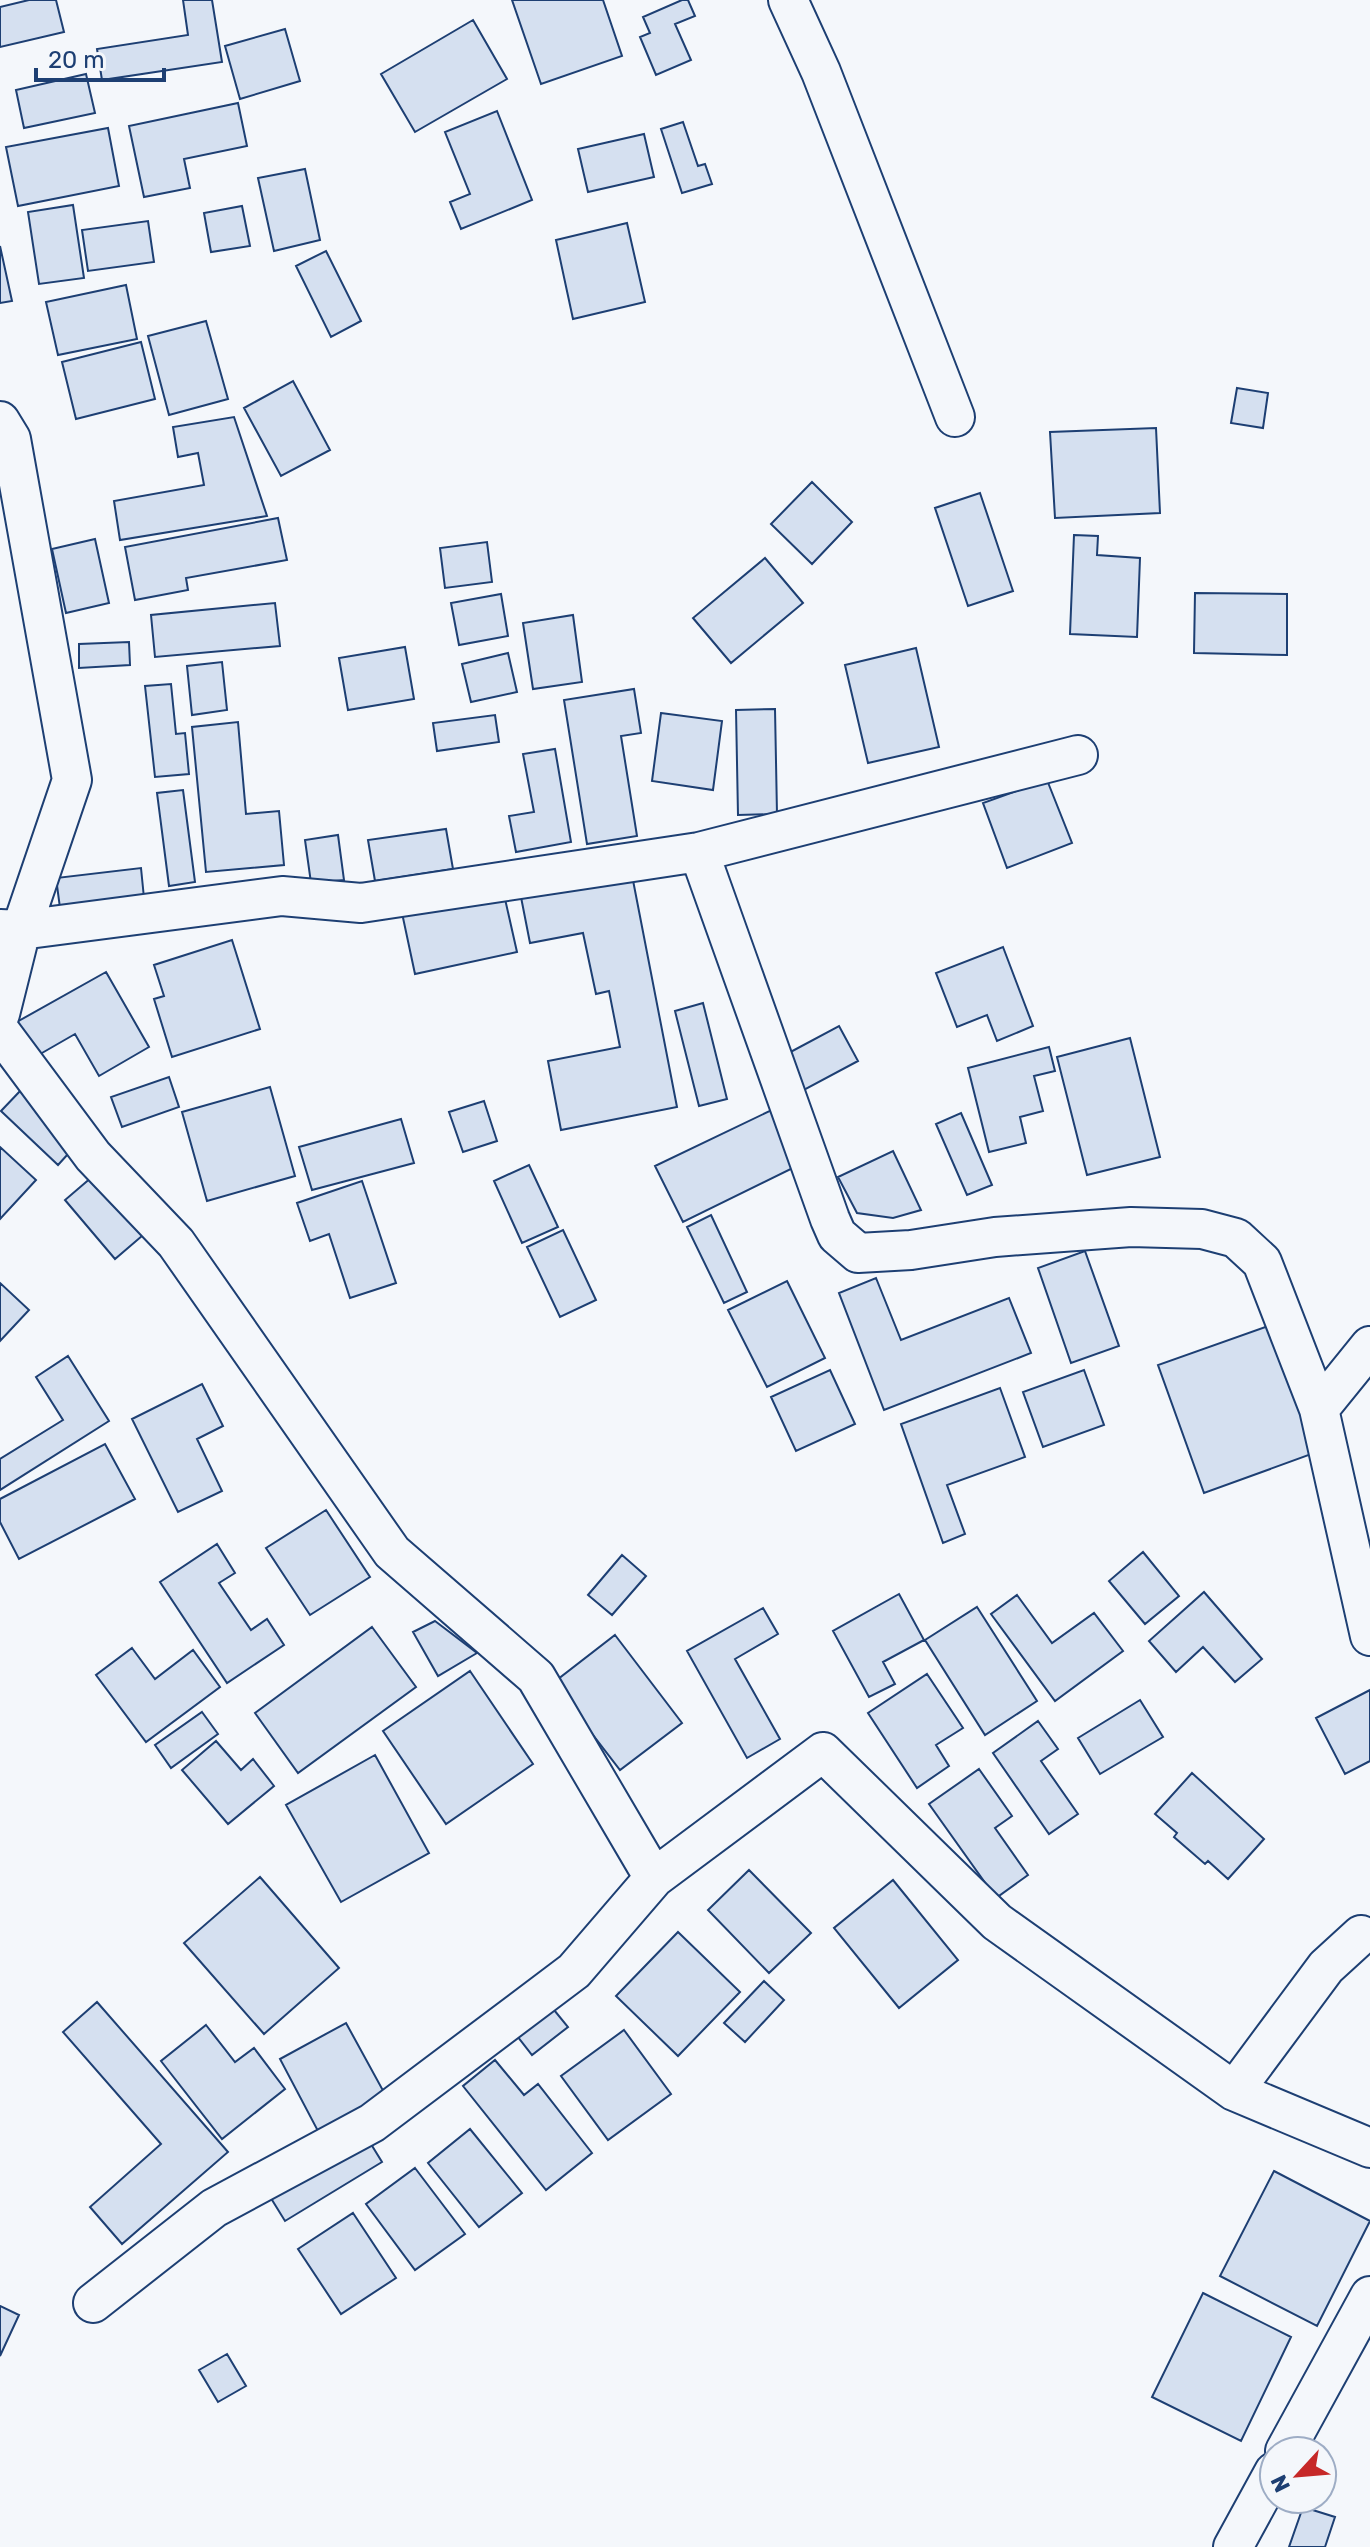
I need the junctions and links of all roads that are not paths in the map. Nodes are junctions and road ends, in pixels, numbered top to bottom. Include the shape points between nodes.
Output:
1 (788, 0) edge
2 (955, 417) dead end
3 (0, 421) edge
4 (1078, 755) dead end
5 (699, 852) junction
6 (11, 929) edge
7 (0, 1014) edge
8 (0, 1031) edge
9 (1370, 1346) edge
10 (1319, 1409) junction
11 (1370, 1636) edge
12 (654, 1878) junction
13 (1361, 1935) dead end
14 (1234, 2091) junction
15 (1370, 2148) edge
16 (1370, 2296) edge
17 (93, 2303) dead end
18 (1294, 2435) edge
19 (1258, 2501) edge
20 (1233, 2547) edge

1 - 2 street
3 - 6 street via 11,439 72,780
4 - 5 street
5 - 6 street via 361,903 282,896
5 - 10 street via 837,1235 858,1253 1131,1227 1202,1229 1236,1238 1262,1262
6 - 7 street
8 - 12 street via 93,1156 176,1243 392,1552 536,1677
9 - 10 street
10 - 11 street
12 - 14 street via 823,1752 997,1922
12 - 17 street via 574,1971 372,2123 214,2208
13 - 14 street via 1326,1967
14 - 15 street
16 - 18 street
19 - 20 street

